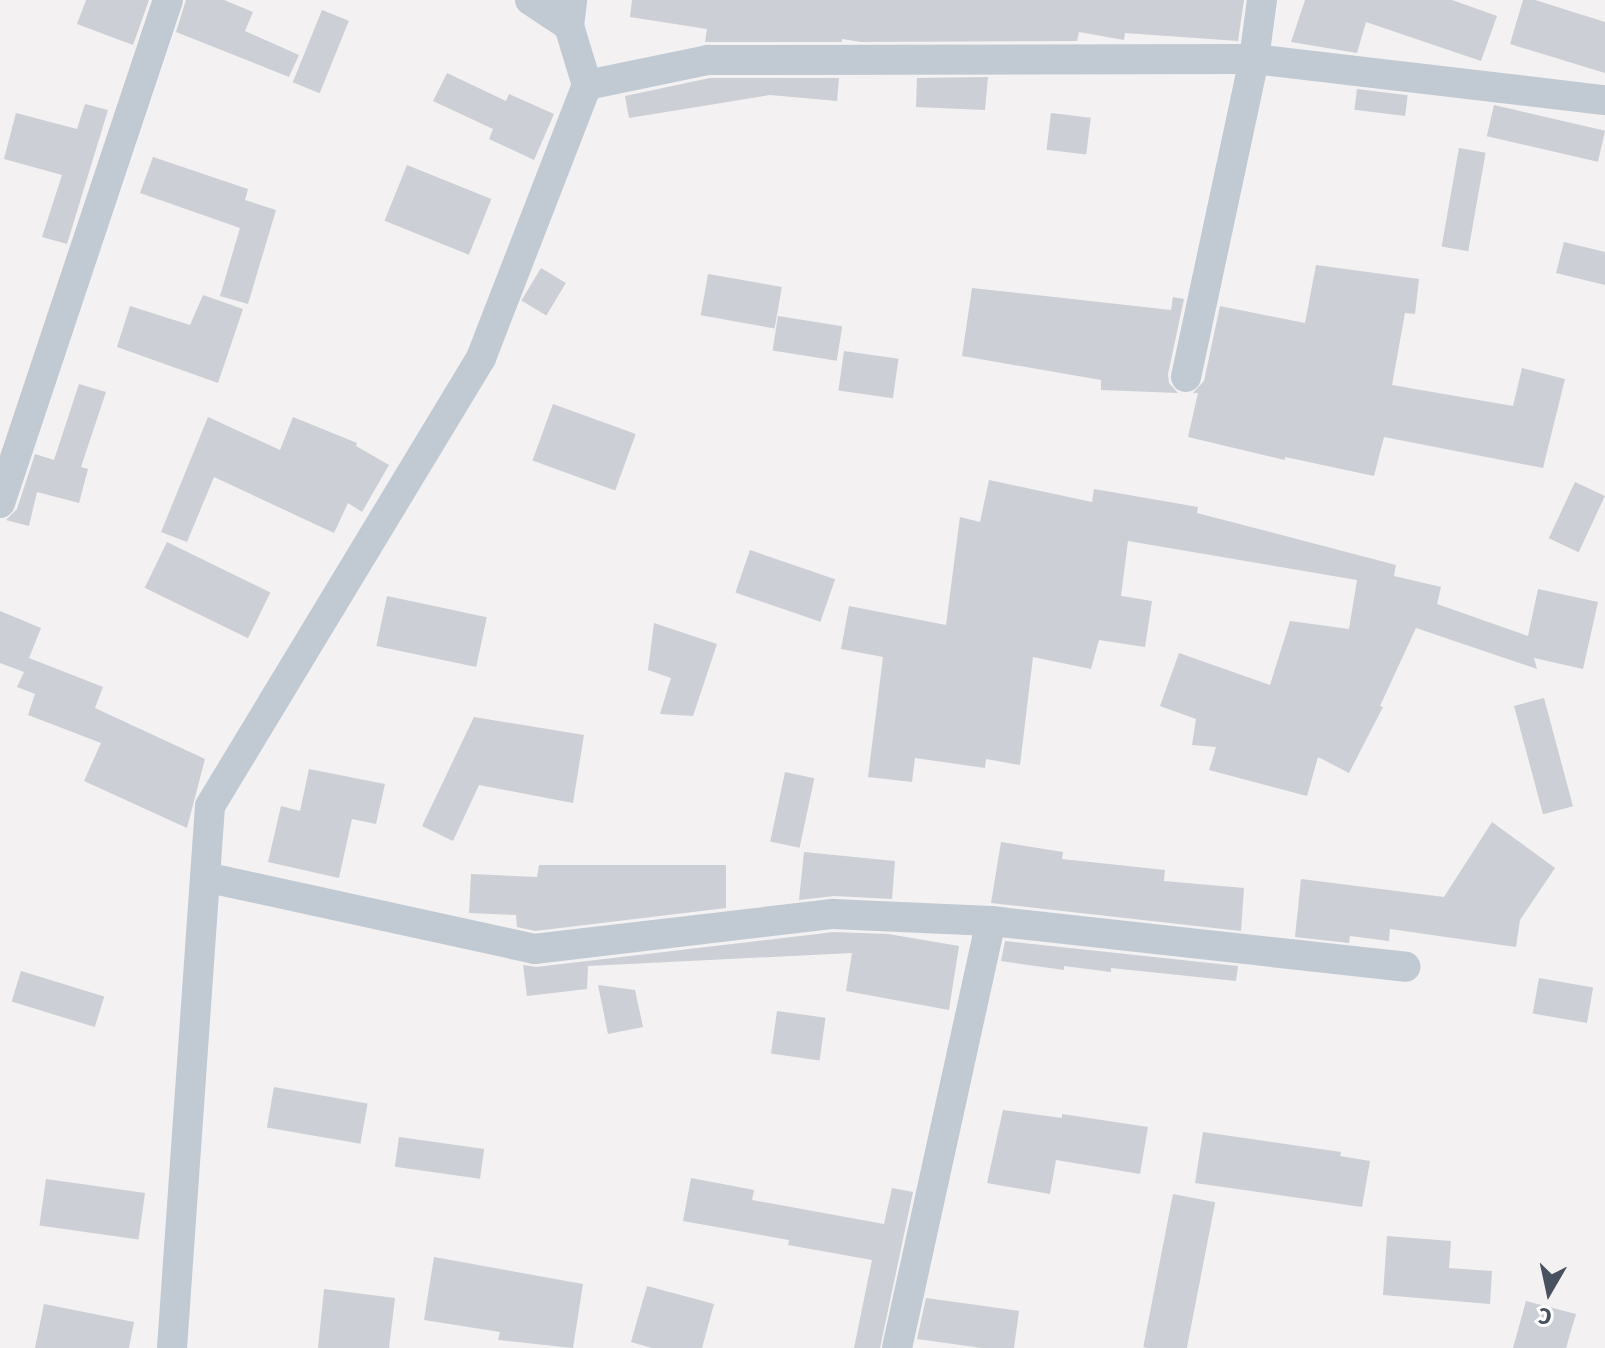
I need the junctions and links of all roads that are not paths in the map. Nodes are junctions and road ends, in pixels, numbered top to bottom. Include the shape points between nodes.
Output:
1 (168, 0) edge
2 (530, 0) edge
3 (1262, 0) edge
4 (571, 13) edge
5 (1254, 59) junction
6 (587, 85) junction
7 (1605, 100) edge
8 (1186, 377) dead end
9 (0, 503) edge
10 (205, 877) junction
11 (991, 921) junction
12 (1405, 967) dead end
13 (172, 1348) edge
14 (897, 1348) edge

1 - 9 street
2 - 4 street
3 - 5 street
4 - 6 street
5 - 6 street via 708,60
5 - 7 street
5 - 8 street
6 - 10 street via 481,358 210,806
10 - 11 street via 534,949 833,914
10 - 13 street
11 - 12 street
11 - 14 street

